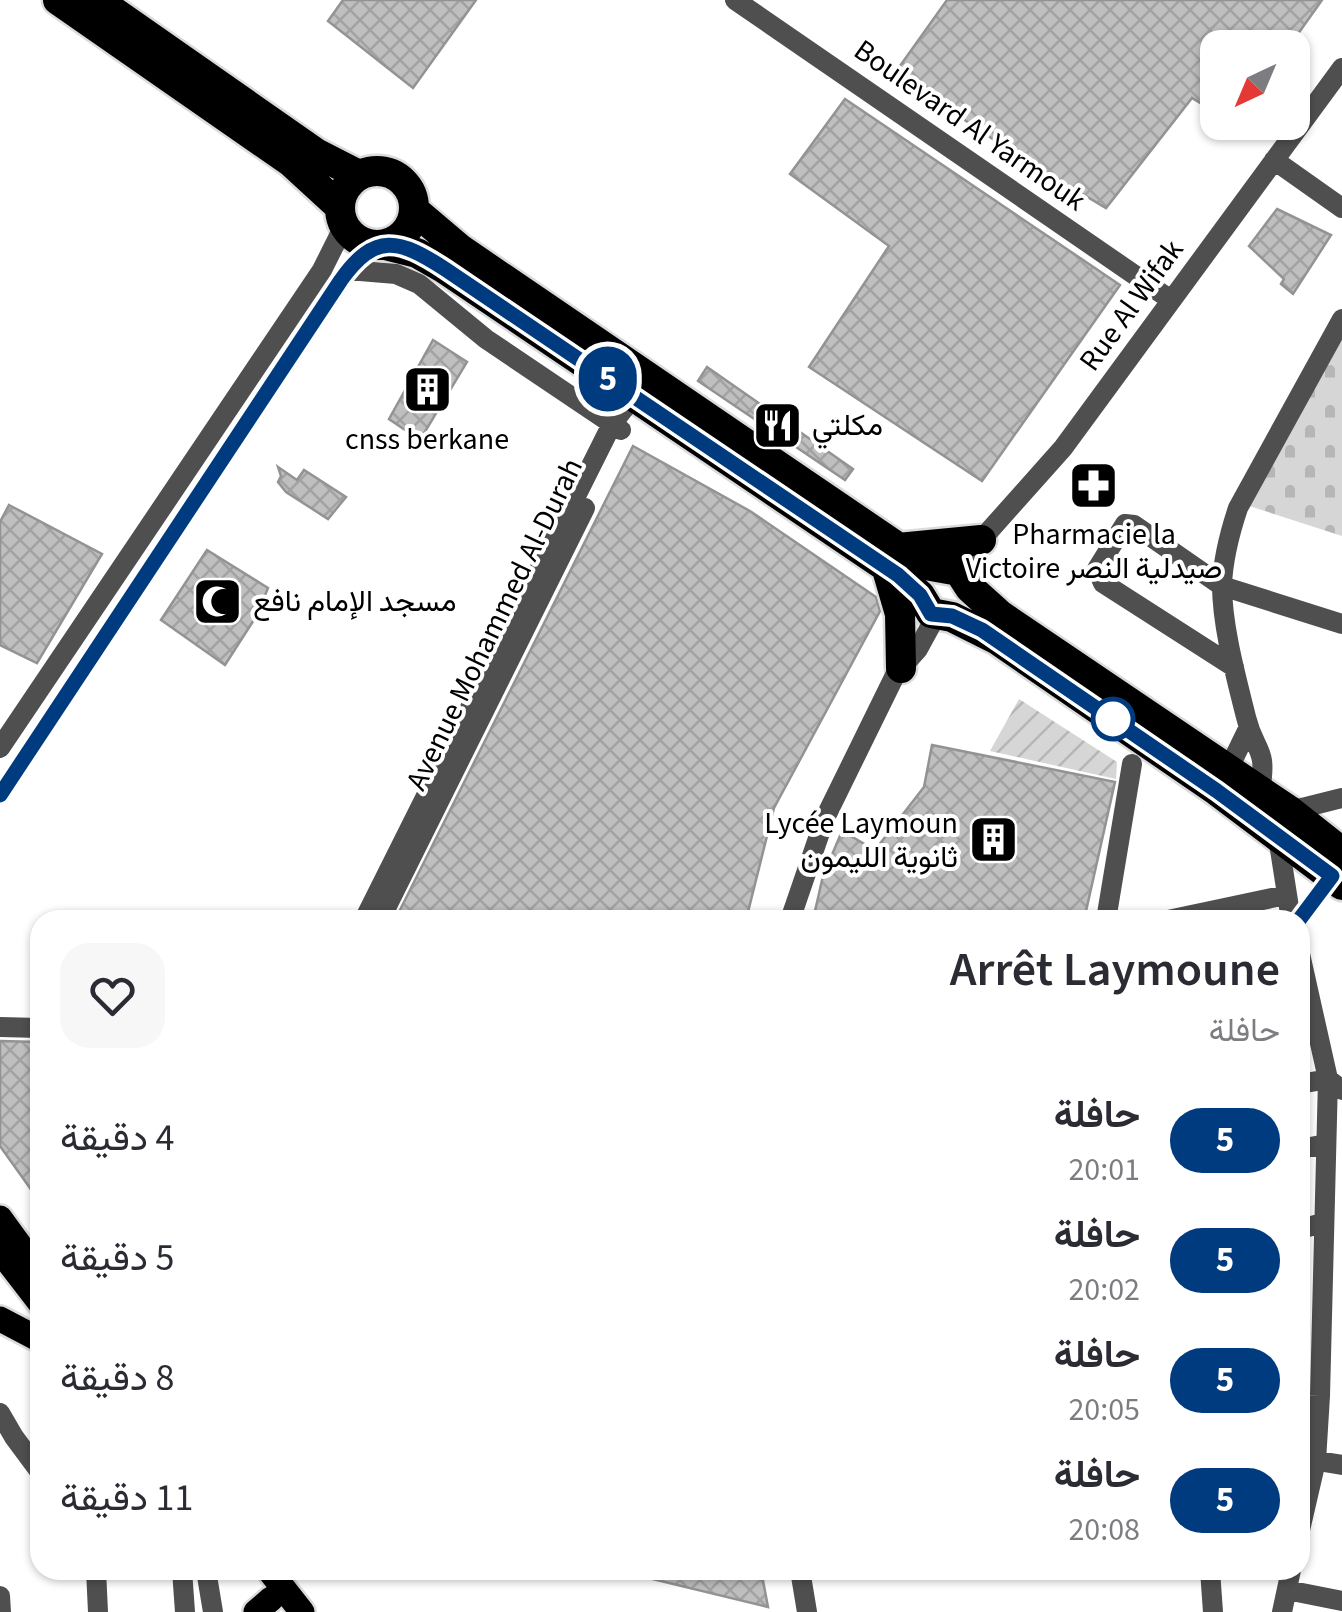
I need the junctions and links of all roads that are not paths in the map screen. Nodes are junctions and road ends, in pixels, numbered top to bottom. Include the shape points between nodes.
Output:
1 (58, 0) edge
2 (98, 0) edge
3 (735, 0) edge
4 (1342, 68) edge
5 (1274, 160) junction
6 (359, 176) junction
7 (1342, 208) edge
8 (414, 210) junction
9 (342, 216) junction
10 (380, 245) junction
11 (348, 270) junction
12 (1171, 300) junction
13 (1342, 319) edge
14 (634, 396) junction
15 (618, 428) junction
16 (980, 540) junction
17 (892, 557) junction
18 (956, 576) junction
19 (540, 584) junction
20 (1222, 586) junction
21 (933, 608) junction
22 (1342, 624) edge
23 (1234, 667) junction
24 (901, 668) junction
25 (1248, 727) junction
26 (0, 748) edge
27 (1132, 764) dead end
28 (1228, 770) junction
29 (1260, 791) junction
30 (0, 795) edge
31 (1342, 798) edge
32 (1284, 824) junction
33 (1338, 871) edge
34 (1286, 895) junction
35 (369, 910) edge
36 (385, 910) edge
37 (793, 910) edge
38 (1108, 910) edge
39 (1215, 910) edge
40 (1291, 910) edge
41 (1304, 910) edge
42 (1310, 1025) edge
43 (0, 1027) edge
44 (30, 1028) edge
45 (1335, 1084) edge
46 (1331, 1156) edge
47 (1330, 1215) edge
48 (0, 1218) edge
49 (0, 1252) edge
50 (30, 1260) edge
51 (1333, 1264) edge
52 (30, 1290) edge
53 (0, 1319) edge
54 (1330, 1321) edge
55 (30, 1335) edge
56 (1310, 1399) edge
57 (0, 1413) edge
58 (30, 1459) edge
59 (1310, 1459) edge
60 (1342, 1465) edge
61 (96, 1580) edge
62 (183, 1580) edge
63 (208, 1580) edge
64 (254, 1580) edge
65 (277, 1580) edge
66 (802, 1580) edge
67 (1211, 1580) edge
68 (1289, 1580) edge
69 (0, 1596) edge
70 (1342, 1600) edge
71 (269, 1608) edge
72 (1, 1612) edge
73 (98, 1612) edge
74 (185, 1612) edge
75 (213, 1612) edge
76 (302, 1612) edge
77 (808, 1612) edge
78 (1213, 1612) edge
79 (1282, 1612) edge

1 - 9 highway via 291,162
2 - 6 highway
3 - 12 street, Boulevard Al Yarmouk
4 - 5 street, Rue Al Wifak
5 - 7 street
5 - 12 street, Rue Al Wifak
6 - 8 highway via 378,171 396,177 410,191
6 - 9 highway via 345,189
8 - 10 highway via 408,228
8 - 17 highway
9 - 10 highway via 357,240
9 - 26 street via 322,270
10 - 11 street
10 - 14 highway via 432,260
11 - 15 street via 396,274 419,284 486,339
11 - 30 street
12 - 16 street, Rue Al Wifak via 1063,448
13 - 20 street via 1238,508
14 - 15 street, Avenue Mohammed Al-Durah
14 - 17 highway
15 - 19 street, Avenue Mohammed Al-Durah
16 - 17 highway
16 - 18 street, Rue Al Wifak
17 - 18 highway
17 - 21 highway
17 - 24 highway
18 - 21 highway via 924,578
18 - 21 highway via 964,609
18 - 28 highway via 1000,615
19 - 35 street, Avenue Mohammed Al-Durah
19 - 36 street, Avenue Mohammed Al-Durah
20 - 22 street
20 - 23 street
20 - 23 street via 1130,523 1097,569 1108,587
21 - 24 street via 915,620
21 - 32 highway via 996,638
23 - 25 street
24 - 37 street via 825,818
25 - 28 street
25 - 29 street via 1263,756
27 - 38 street
28 - 29 highway
29 - 32 highway
31 - 32 street
32 - 33 highway
32 - 34 street
33 - 41 street
34 - 39 street
34 - 40 street
42 - 45 street
43 - 44 street
45 - 46 street
46 - 47 street
47 - 51 street
48 - 50 main road
49 - 52 main road
51 - 54 street
53 - 55 main road
54 - 56 street
57 - 58 street
59 - 60 street
61 - 73 street
62 - 74 street
63 - 75 street
64 - 71 main road
65 - 76 main road
66 - 77 street
67 - 78 street
68 - 70 street
68 - 79 street
69 - 72 street

